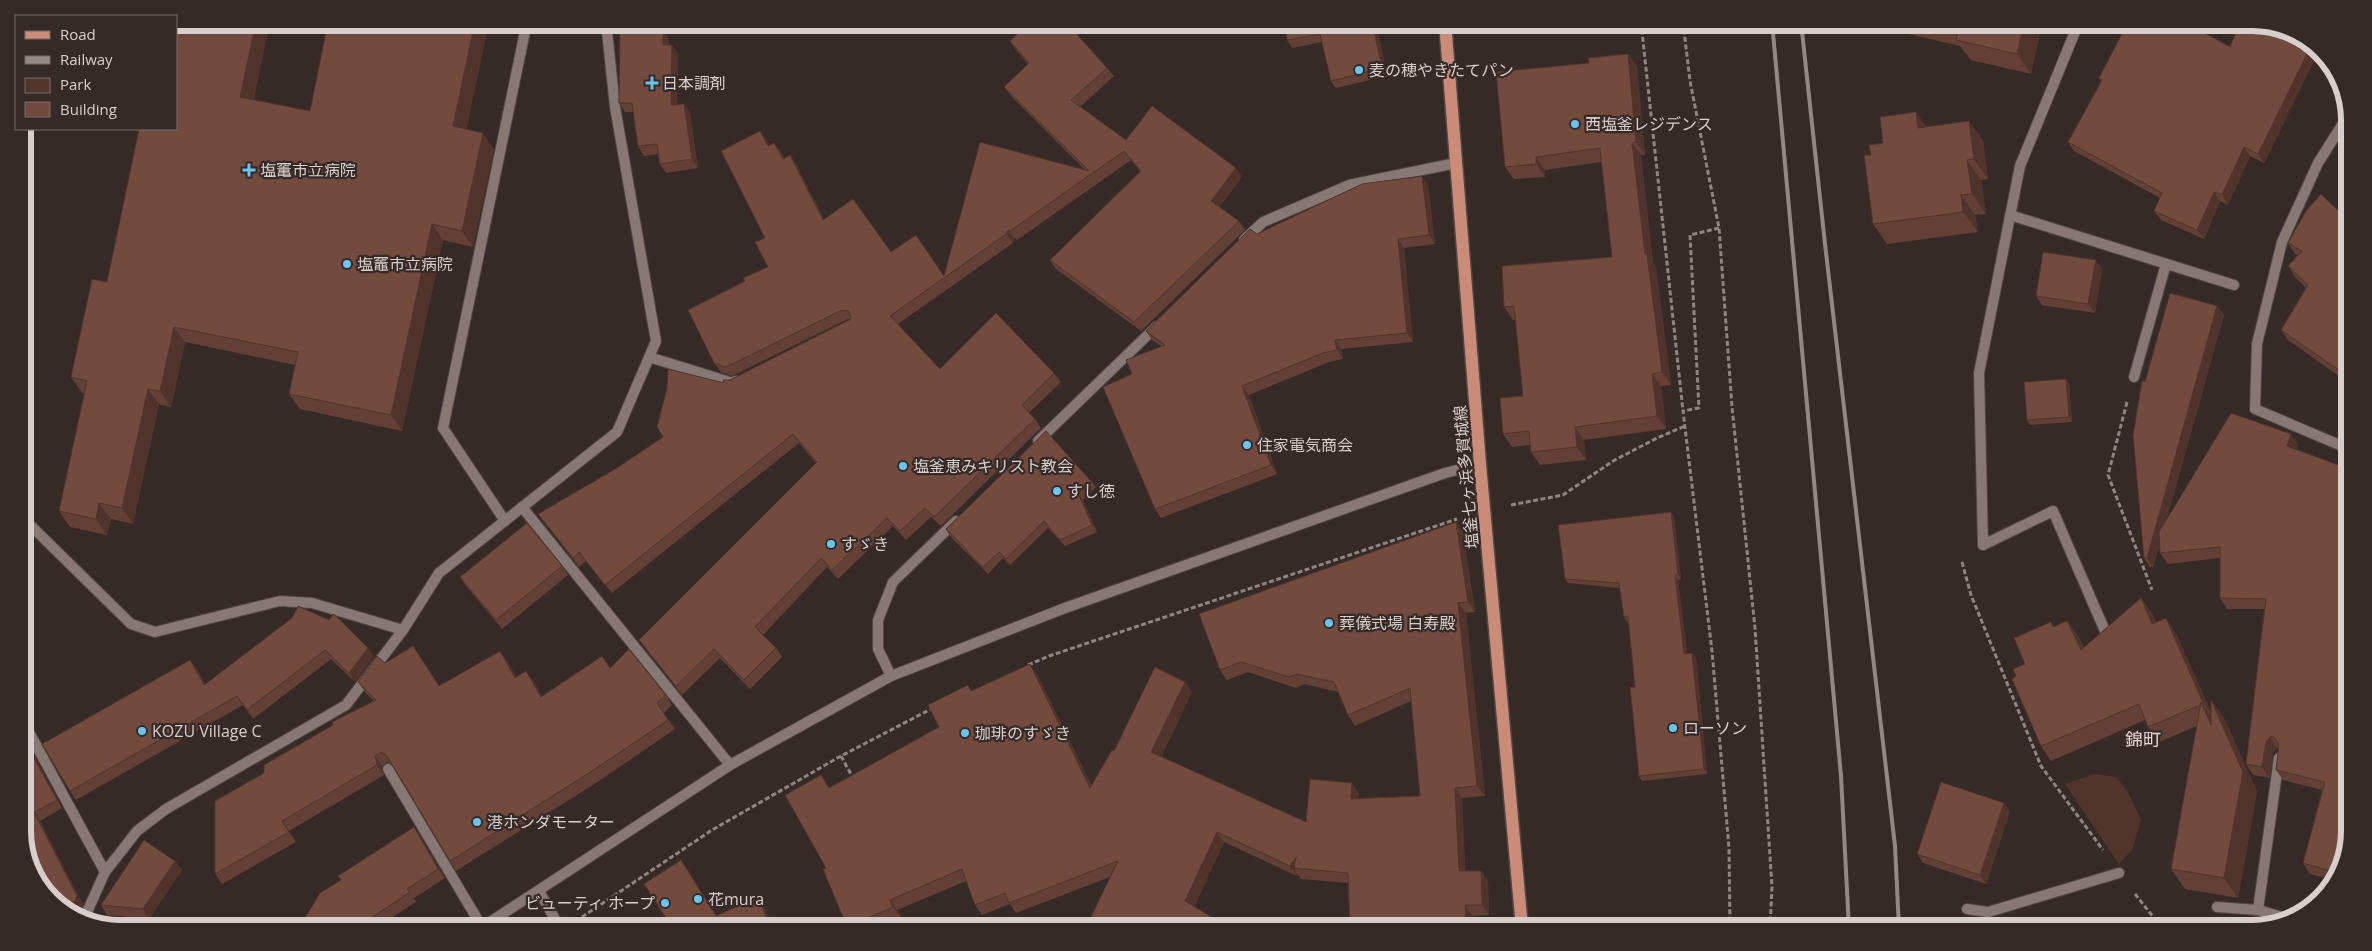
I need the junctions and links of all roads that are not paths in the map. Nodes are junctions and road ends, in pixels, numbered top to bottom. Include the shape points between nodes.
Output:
1 (525, 31) edge
2 (607, 31) edge
3 (1445, 31) edge
4 (2075, 31) edge
5 (2341, 127) edge
6 (1456, 163) junction
7 (2010, 215) junction
8 (1234, 250) edge
9 (2166, 264) junction
10 (2234, 285) dead end
11 (1163, 319) edge
12 (649, 357) junction
13 (750, 375) edge
14 (2134, 377) road end
15 (2341, 446) edge
16 (1028, 451) edge
17 (1480, 464) junction
18 (522, 507) junction
19 (964, 513) edge
20 (505, 522) junction
21 (31, 526) edge
22 (403, 630) junction
23 (2105, 631) edge
24 (891, 676) junction
25 (31, 737) edge
26 (2280, 754) edge
27 (730, 765) junction
28 (388, 770) edge
29 (105, 872) junction
30 (2119, 873) road end
31 (539, 891) junction
32 (2217, 908) edge
33 (1967, 909) dead end
34 (2258, 910) junction
35 (87, 913) edge
36 (2278, 916) edge
37 (476, 920) edge
38 (494, 920) edge
39 (555, 920) edge
40 (1521, 920) edge

1 - 20 street via 443,428
2 - 12 street via 615,107 656,341
3 - 6 main road, 塩釜七ヶ浜多賀城線
4 - 7 street via 2020,166
5 - 15 street via 2318,163 2282,242 2257,344 2255,409
6 - 8 street via 1349,185 1262,222
6 - 17 main road, 塩釜七ヶ浜多賀城線
7 - 9 street
7 - 23 street via 1979,373 1983,545 2052,511
9 - 10 street
9 - 14 street
11 - 16 street
12 - 13 street via 733,383
12 - 18 street via 617,432
17 - 24 street via 1445,472 1074,604
17 - 40 main road, 塩釜七ヶ浜多賀城線
18 - 20 street
18 - 27 street
19 - 24 street via 894,582 878,620 878,649
20 - 22 street via 439,573
21 - 22 street via 131,624 155,632 280,601 312,603
22 - 29 street via 346,705 166,809 137,831
24 - 27 street
25 - 29 street
26 - 34 street
27 - 31 street
28 - 37 street
29 - 35 street
30 - 33 street via 1988,912
31 - 38 street
31 - 39 street
32 - 34 street
34 - 36 street

